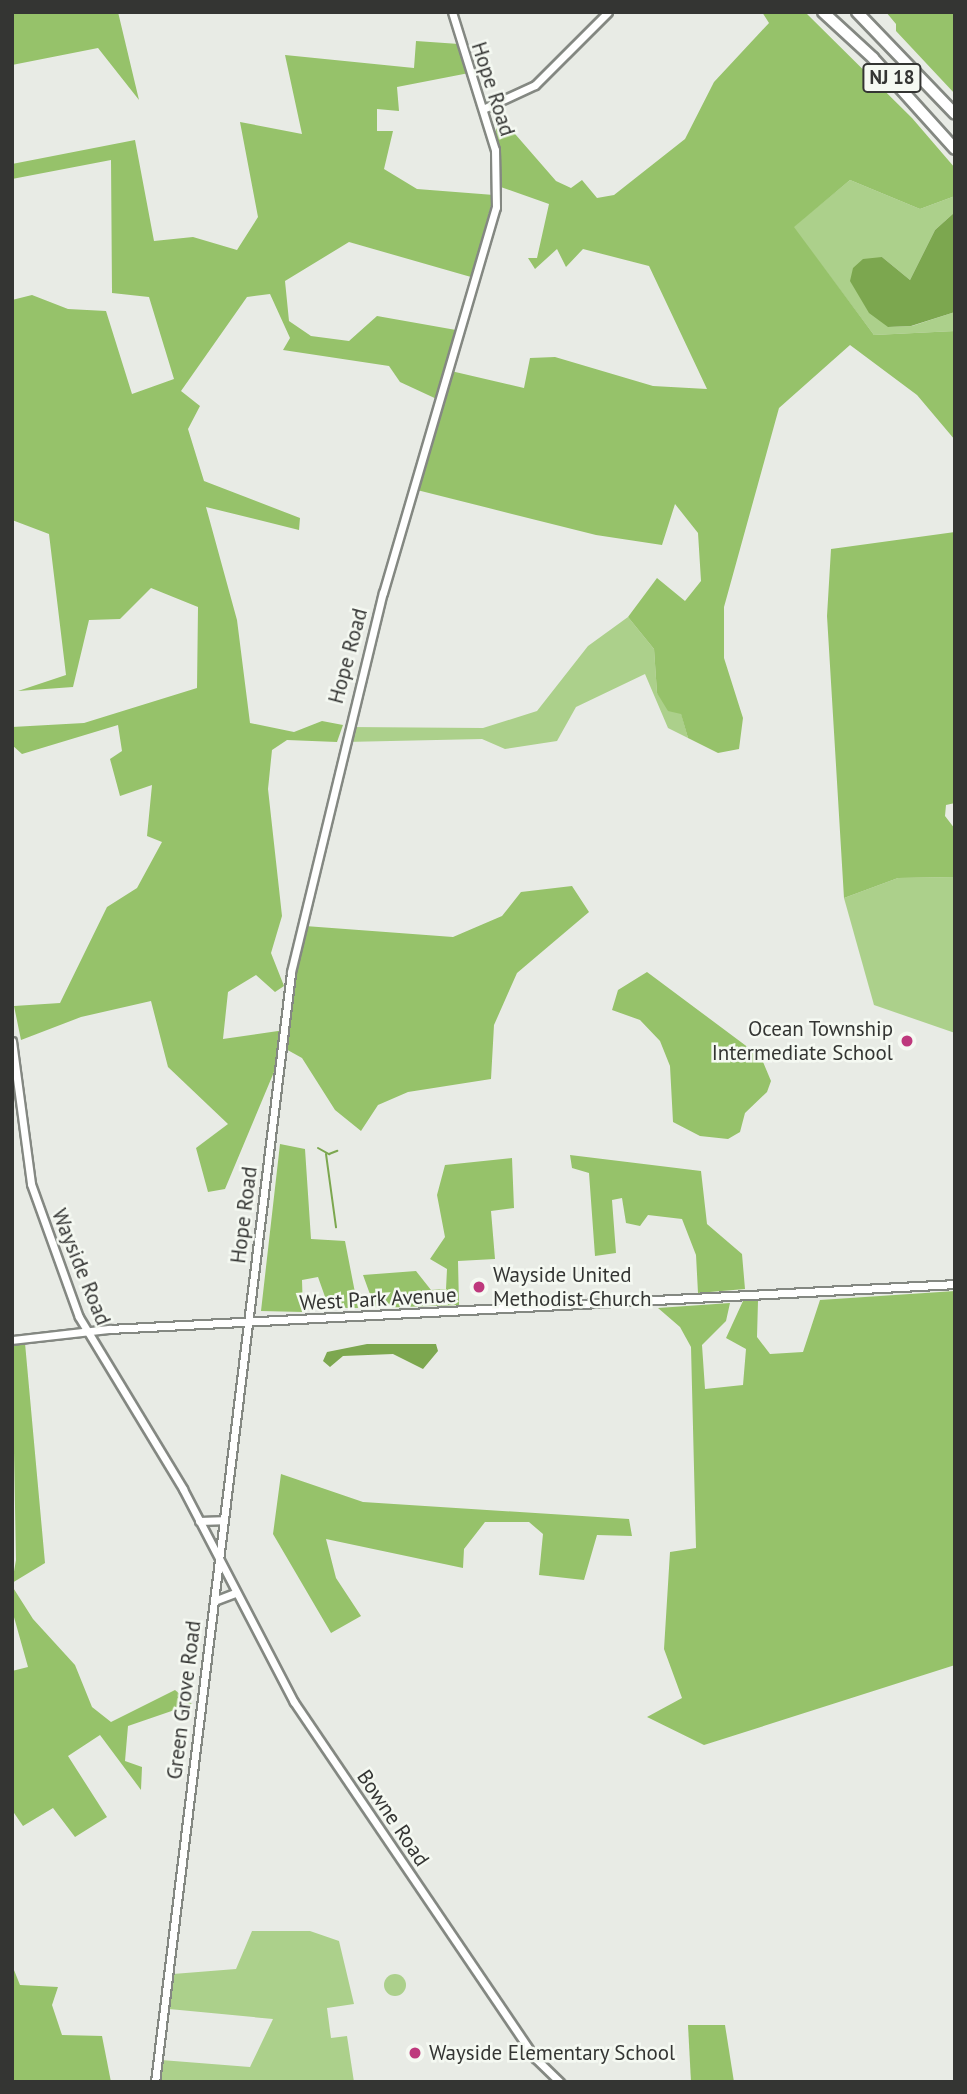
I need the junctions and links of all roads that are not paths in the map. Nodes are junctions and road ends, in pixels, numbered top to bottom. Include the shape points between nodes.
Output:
1 (452, 12) edge
2 (608, 12) edge
3 (823, 12) edge
4 (857, 12) edge
5 (483, 109) junction
6 (955, 114) edge
7 (955, 149) edge
8 (12, 1041) edge
9 (955, 1284) edge
10 (248, 1323) junction
11 (86, 1331) junction
12 (12, 1340) edge
13 (222, 1520) junction
14 (200, 1521) junction
15 (218, 1559) junction
16 (235, 1593) junction
17 (214, 1601) junction
18 (155, 2082) edge
19 (560, 2082) edge

1 - 5 street, Hope Road
2 - 5 street via 544,78
3 - 7 highway, NJ 18 via 873,58
4 - 6 highway, NJ 18
5 - 10 street, Hope Road via 498,169 496,206 383,593 304,913 288,994
8 - 11 street, Wayside Road via 31,1184 57,1266
9 - 10 street, West Park Avenue
10 - 11 street, West Park Avenue
10 - 13 street, Green Grove Road
11 - 12 street, West Park Avenue
11 - 14 street, Wayside Road
13 - 14 street
13 - 15 street, Green Grove Road
14 - 15 street, Wayside Road
15 - 16 street, Bowne Road
15 - 17 street, Green Grove Road
16 - 17 street
16 - 19 street, Bowne Road via 294,1702 535,2058
17 - 18 street, Green Grove Road

